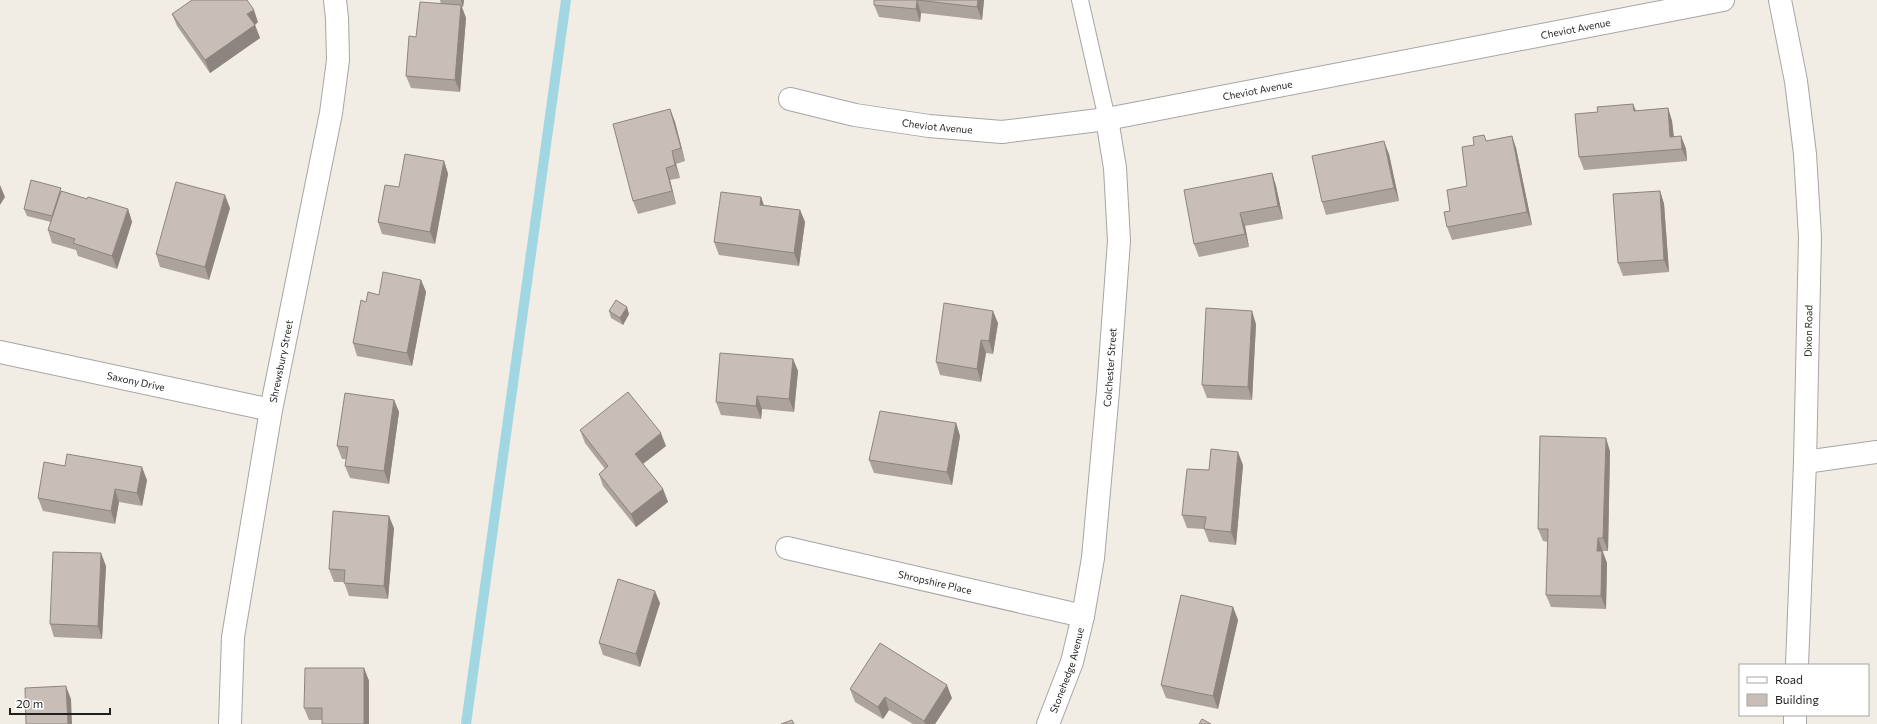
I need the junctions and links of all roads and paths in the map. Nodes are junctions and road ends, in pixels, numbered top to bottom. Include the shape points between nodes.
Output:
1 (335, 0) edge
2 (1080, 0) edge
3 (1724, 0) edge
4 (1780, 0) edge
5 (790, 99) dead end
6 (1108, 119) junction
7 (0, 352) edge
8 (271, 410) junction
9 (1877, 452) edge
10 (1805, 462) junction
11 (787, 548) dead end
12 (1083, 616) junction
13 (1797, 664) edge
14 (230, 724) edge
15 (1048, 724) edge

1 - 8 street, Shrewsbury Street via 338,60 331,113
2 - 6 lane
3 - 6 street, Cheviot Avenue
4 - 10 street, Dixon Road via 1799,103 1809,214
5 - 6 street, Cheviot Avenue via 855,115 929,126 1002,132
6 - 12 street, Colchester Street via 1115,168 1119,241 1093,550
7 - 8 street, Saxony Drive
8 - 14 street, Shrewsbury Street via 233,637
9 - 10 street
10 - 13 street, Dixon Road
11 - 12 street, Shropshire Place
12 - 15 street, Stonehedge Avenue via 1072,662

